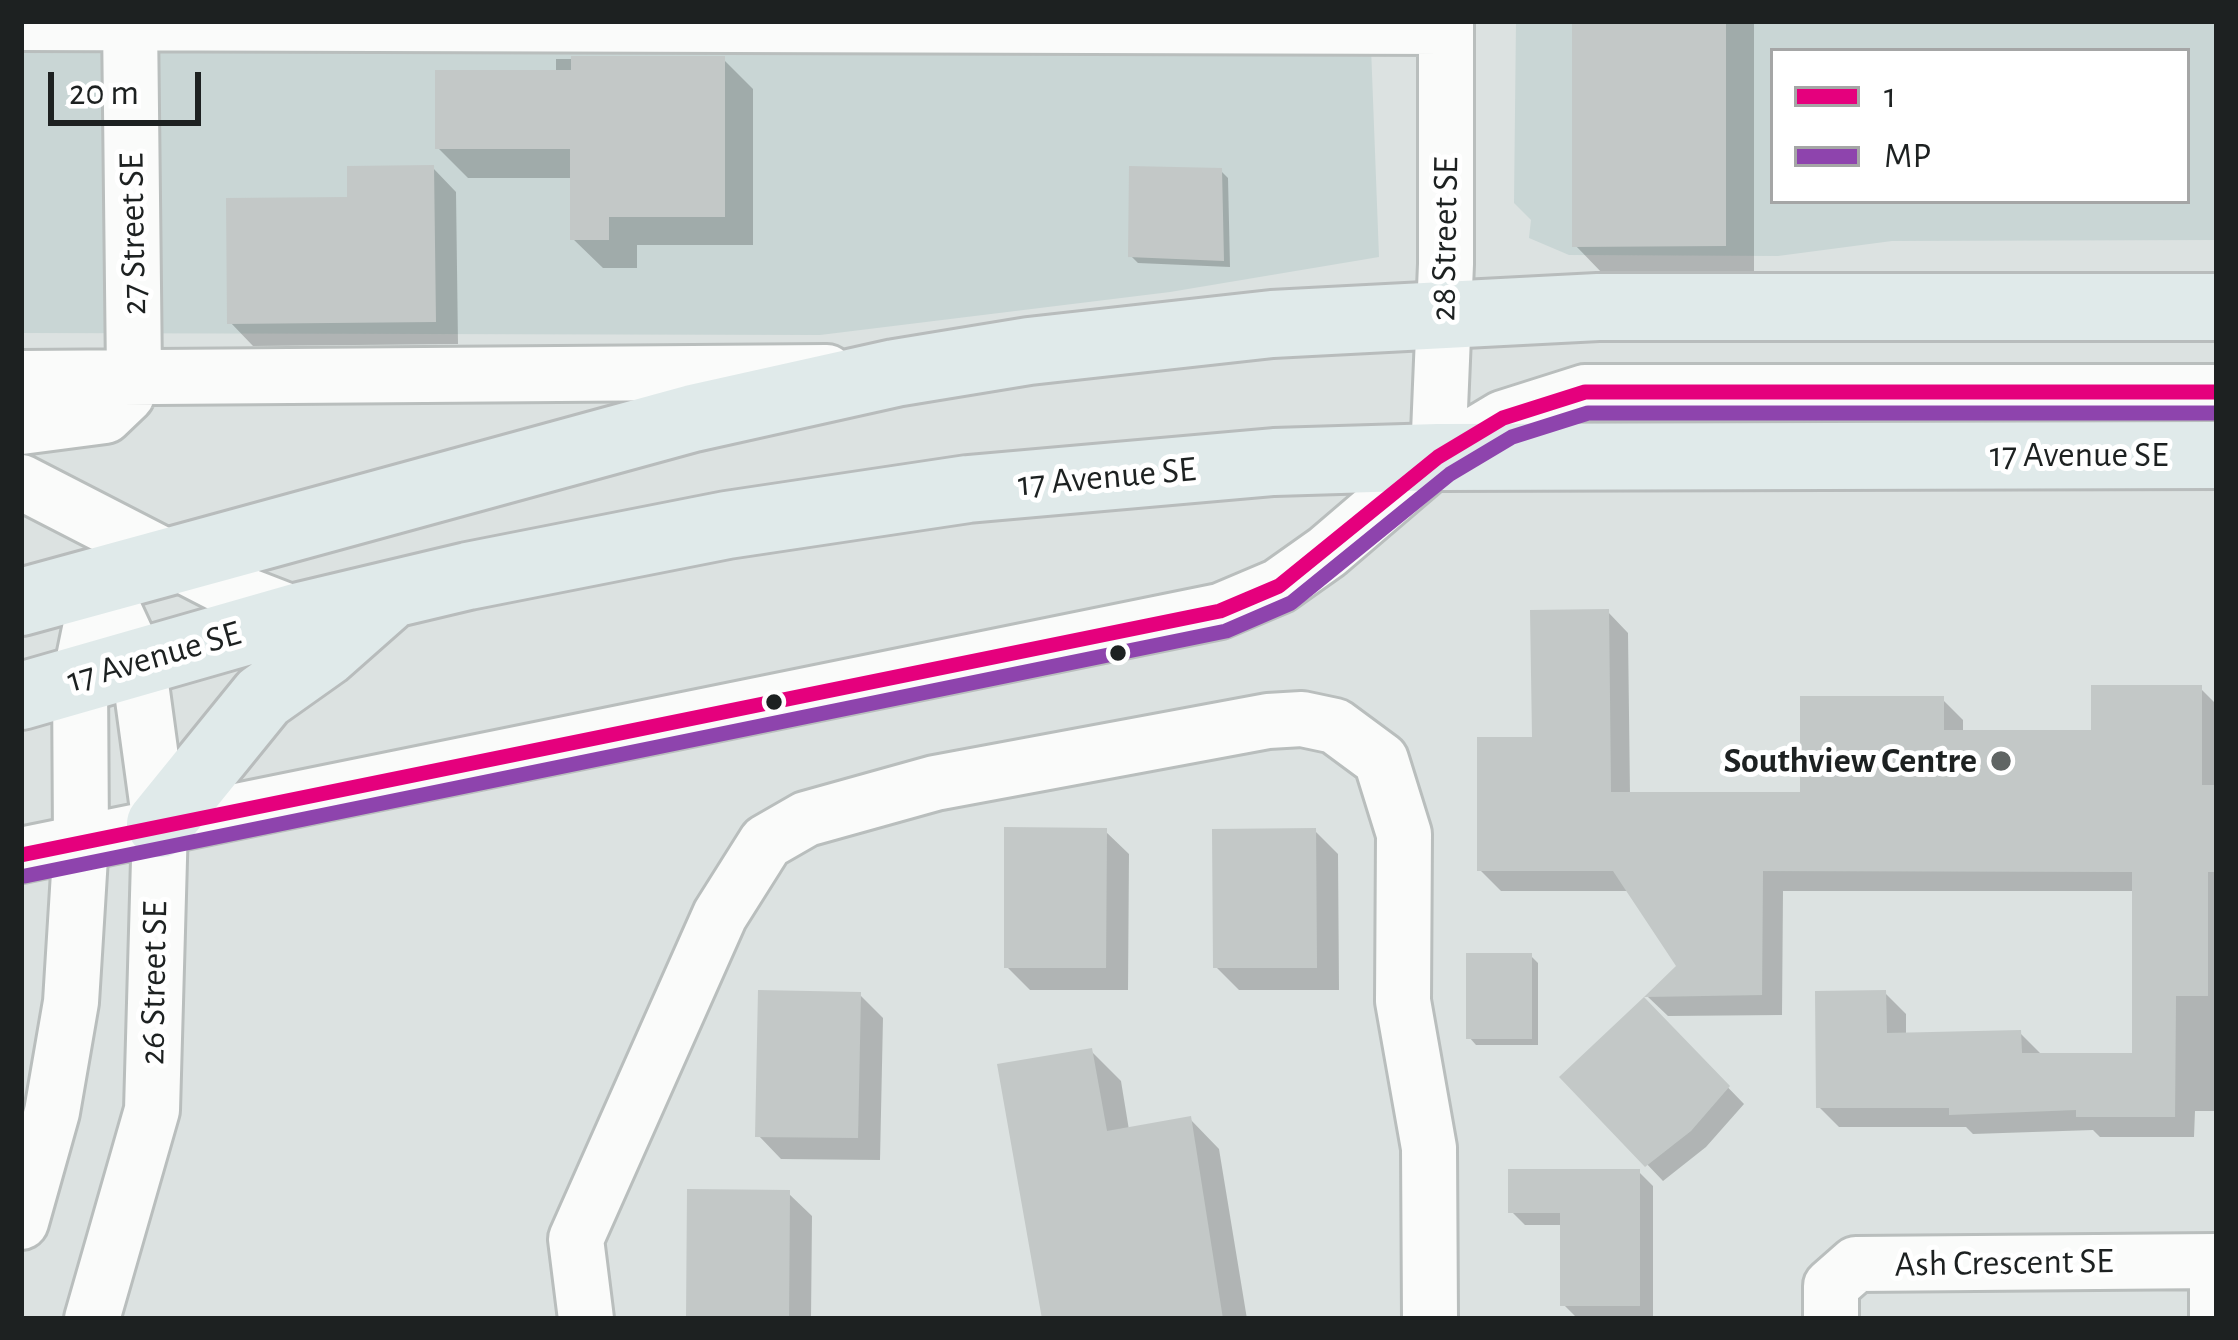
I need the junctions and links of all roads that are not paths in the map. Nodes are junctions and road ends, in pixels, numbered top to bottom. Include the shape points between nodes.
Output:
1 (130, 22) edge
2 (21, 23) edge
3 (1446, 24) edge
4 (2217, 308) edge
5 (1444, 316) junction
6 (895, 373) junction
7 (134, 374) junction
8 (21, 378) edge
9 (2217, 392) edge
10 (21, 427) edge
11 (2217, 455) edge
12 (1438, 457) junction
13 (21, 482) edge
14 (174, 559) junction
15 (100, 580) junction
16 (392, 594) junction
17 (21, 602) edge
18 (300, 616) junction
19 (80, 679) edge
20 (160, 824) junction
21 (81, 841) junction
22 (21, 855) edge
23 (21, 1222) edge
24 (2217, 1261) edge
25 (92, 1319) edge
26 (586, 1319) edge
27 (1430, 1319) edge
28 (1831, 1319) edge
29 (2217, 1319) edge

1 - 2 street
1 - 3 street
1 - 7 street, 27 Street SE
3 - 5 street, 28 Street SE
4 - 5 main road via 1598,308
5 - 6 main road via 1143,335
5 - 12 street, 28 Street SE
6 - 7 street
6 - 14 main road via 650,429
7 - 8 street
7 - 10 street via 127,395 105,416
9 - 12 street via 1585,392 1503,418
11 - 12 main road, 17 Avenue SE
12 - 16 main road, 17 Avenue SE via 1274,462 851,503
12 - 20 street via 1279,586 1220,611
13 - 14 street
14 - 15 main road
14 - 18 street
15 - 17 main road
15 - 19 street, 26 Street SE
16 - 18 main road, 17 Avenue SE
16 - 20 main road via 262,697
18 - 19 main road, 17 Avenue SE
19 - 20 street, 26 Street SE
19 - 21 street, 26 Street SE
20 - 21 street
20 - 25 street, 26 Street SE via 152,1110
21 - 22 street
21 - 23 street, 26 Street SE via 71,1002
24 - 28 street, Ash Crescent SE via 1856,1264 1831,1286
24 - 29 street
26 - 27 street via 576,1239 720,915 766,842 806,819 915,788 1302,719 1335,726 1381,760 1404,834 1403,1001 1429,1148

